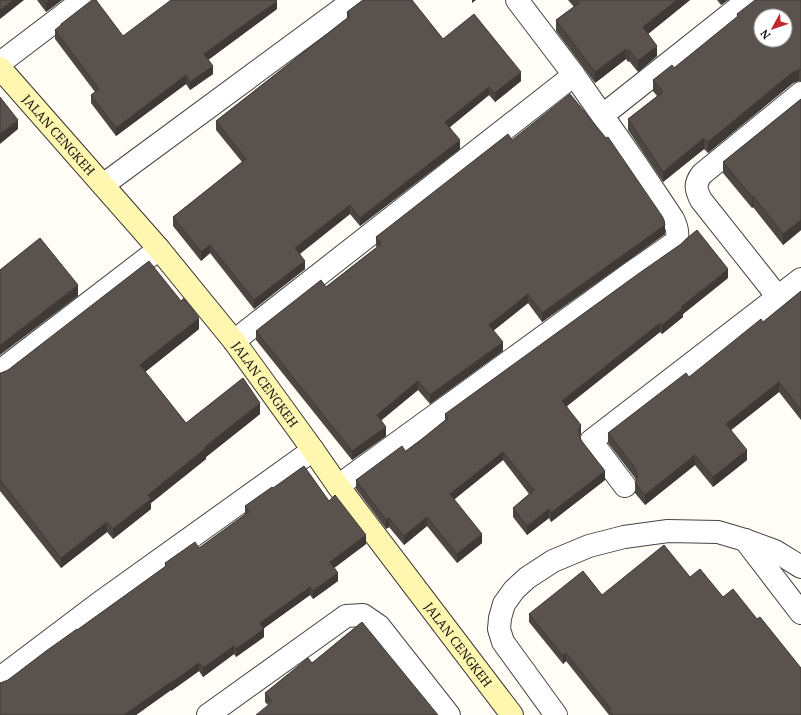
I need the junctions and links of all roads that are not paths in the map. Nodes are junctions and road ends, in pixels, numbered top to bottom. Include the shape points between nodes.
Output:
1 (83, 0) edge
2 (354, 0) edge
3 (517, 0) edge
4 (748, 0) edge
5 (0, 63) edge
6 (0, 68) edge
7 (574, 75) junction
8 (801, 93) edge
9 (603, 115) junction
10 (103, 185) junction
11 (159, 249) junction
12 (801, 279) edge
13 (778, 297) junction
14 (234, 341) junction
15 (0, 370) edge
16 (313, 450) junction
17 (338, 486) junction
18 (625, 486) dead end
19 (744, 540) junction
20 (801, 567) edge
21 (801, 613) edge
22 (0, 678) edge
23 (208, 715) edge
24 (449, 715) edge
25 (512, 715) edge
26 (556, 715) edge

1 - 5 street
2 - 10 street
3 - 7 street
4 - 9 street
6 - 10 street, JALAN CENGKEH
7 - 9 street
7 - 14 street
8 - 13 street via 702,174 696,186 701,200
9 - 17 street via 673,219 678,233 674,243
10 - 11 street, JALAN CENGKEH
11 - 14 street, JALAN CENGKEH
11 - 15 street
12 - 13 street
13 - 18 street via 591,441
14 - 16 street, JALAN CENGKEH
16 - 17 street, JALAN CENGKEH
16 - 22 street via 98,604
17 - 25 street, JALAN CENGKEH
19 - 20 street via 775,551
19 - 21 street
19 - 26 street via 718,532 668,531 624,537 590,546 553,561 514,590 504,604 500,618 499,629 503,642
23 - 24 street via 346,616 363,615 379,626

